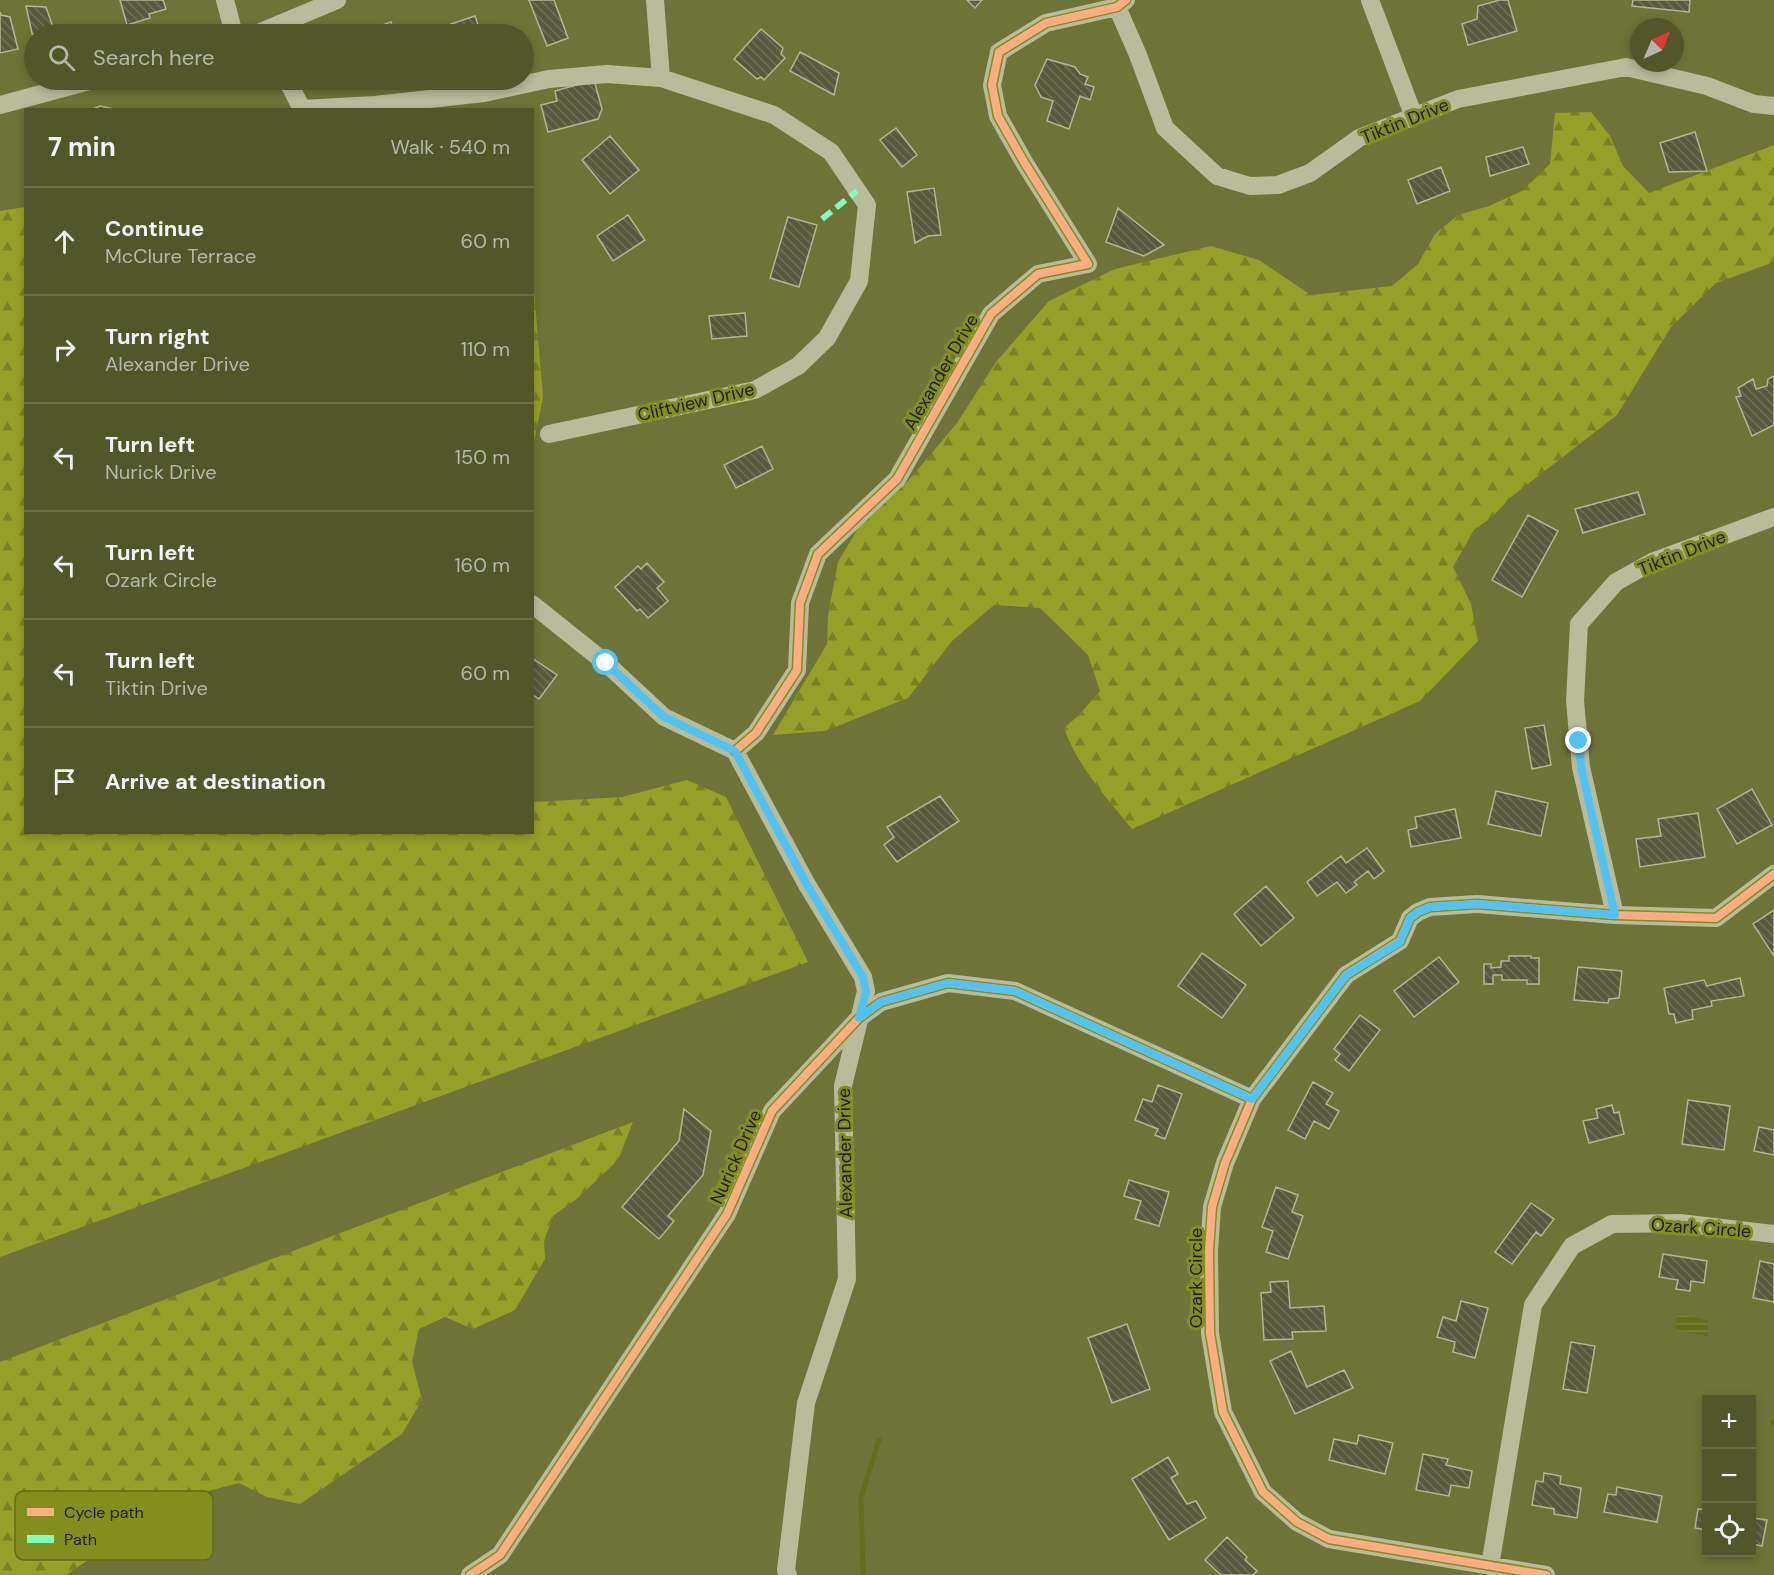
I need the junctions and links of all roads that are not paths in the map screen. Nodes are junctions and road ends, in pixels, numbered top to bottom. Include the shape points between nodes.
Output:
1 (225, 0) edge
2 (337, 0) edge
3 (655, 0) edge
4 (1370, 0) edge
5 (1121, 3) edge
6 (231, 24) edge
7 (280, 24) edge
8 (661, 78) junction
9 (534, 82) edge
10 (56, 90) edge
11 (292, 90) edge
12 (498, 90) edge
13 (0, 105) edge
14 (1774, 106) edge
15 (301, 108) edge
16 (320, 108) edge
17 (1413, 117) junction
18 (549, 435) dead end
19 (1774, 517) edge
20 (534, 606) edge
21 (735, 751) junction
22 (1774, 874) edge
23 (1615, 915) junction
24 (859, 1018) junction
25 (1252, 1099) junction
26 (1774, 1234) edge
27 (1490, 1566) junction
28 (470, 1575) edge
29 (788, 1575) edge
30 (1546, 1575) edge

1 - 6 street
2 - 7 street
3 - 8 street
4 - 17 street
5 - 17 street, Tiktin Drive via 1166,128 1217,176 1250,186 1278,185 1310,173 1359,138
5 - 21 street, Alexander Drive via 1046,23 999,52 992,85 998,116 1088,264 1038,274 991,314 897,479 818,554 800,603 797,670 756,733
8 - 9 street, Cliftview Drive via 607,74
8 - 18 street, Cliftview Drive via 774,115 831,152 867,205 859,281 827,338 798,366 755,390
10 - 13 street
11 - 15 street, Cliftview Drive
12 - 16 street, Cliftview Drive
14 - 17 street, Tiktin Drive via 1754,104 1707,86 1626,67 1458,99
19 - 23 street, Tiktin Drive via 1652,562 1616,582 1579,624 1575,701 1581,767
20 - 21 street via 606,663 664,717
21 - 24 street, Alexander Drive via 806,883 863,977 866,992
22 - 23 street, Ozark Circle via 1716,918
23 - 25 street, Ozark Circle via 1478,904 1430,907 1418,912 1410,918 1400,942 1346,975
24 - 25 street, Nurick Drive via 881,1002 948,983 1015,991
24 - 28 street, Nurick Drive via 772,1111 727,1214 500,1555
24 - 29 street, Alexander Drive via 843,1086 847,1279 806,1403
25 - 27 street, Ozark Circle via 1225,1163 1212,1207 1210,1333 1223,1412 1263,1492 1297,1522 1329,1539
26 - 27 street, Ozark Circle via 1680,1223 1612,1224 1572,1246 1533,1305
27 - 30 street, Ozark Circle

